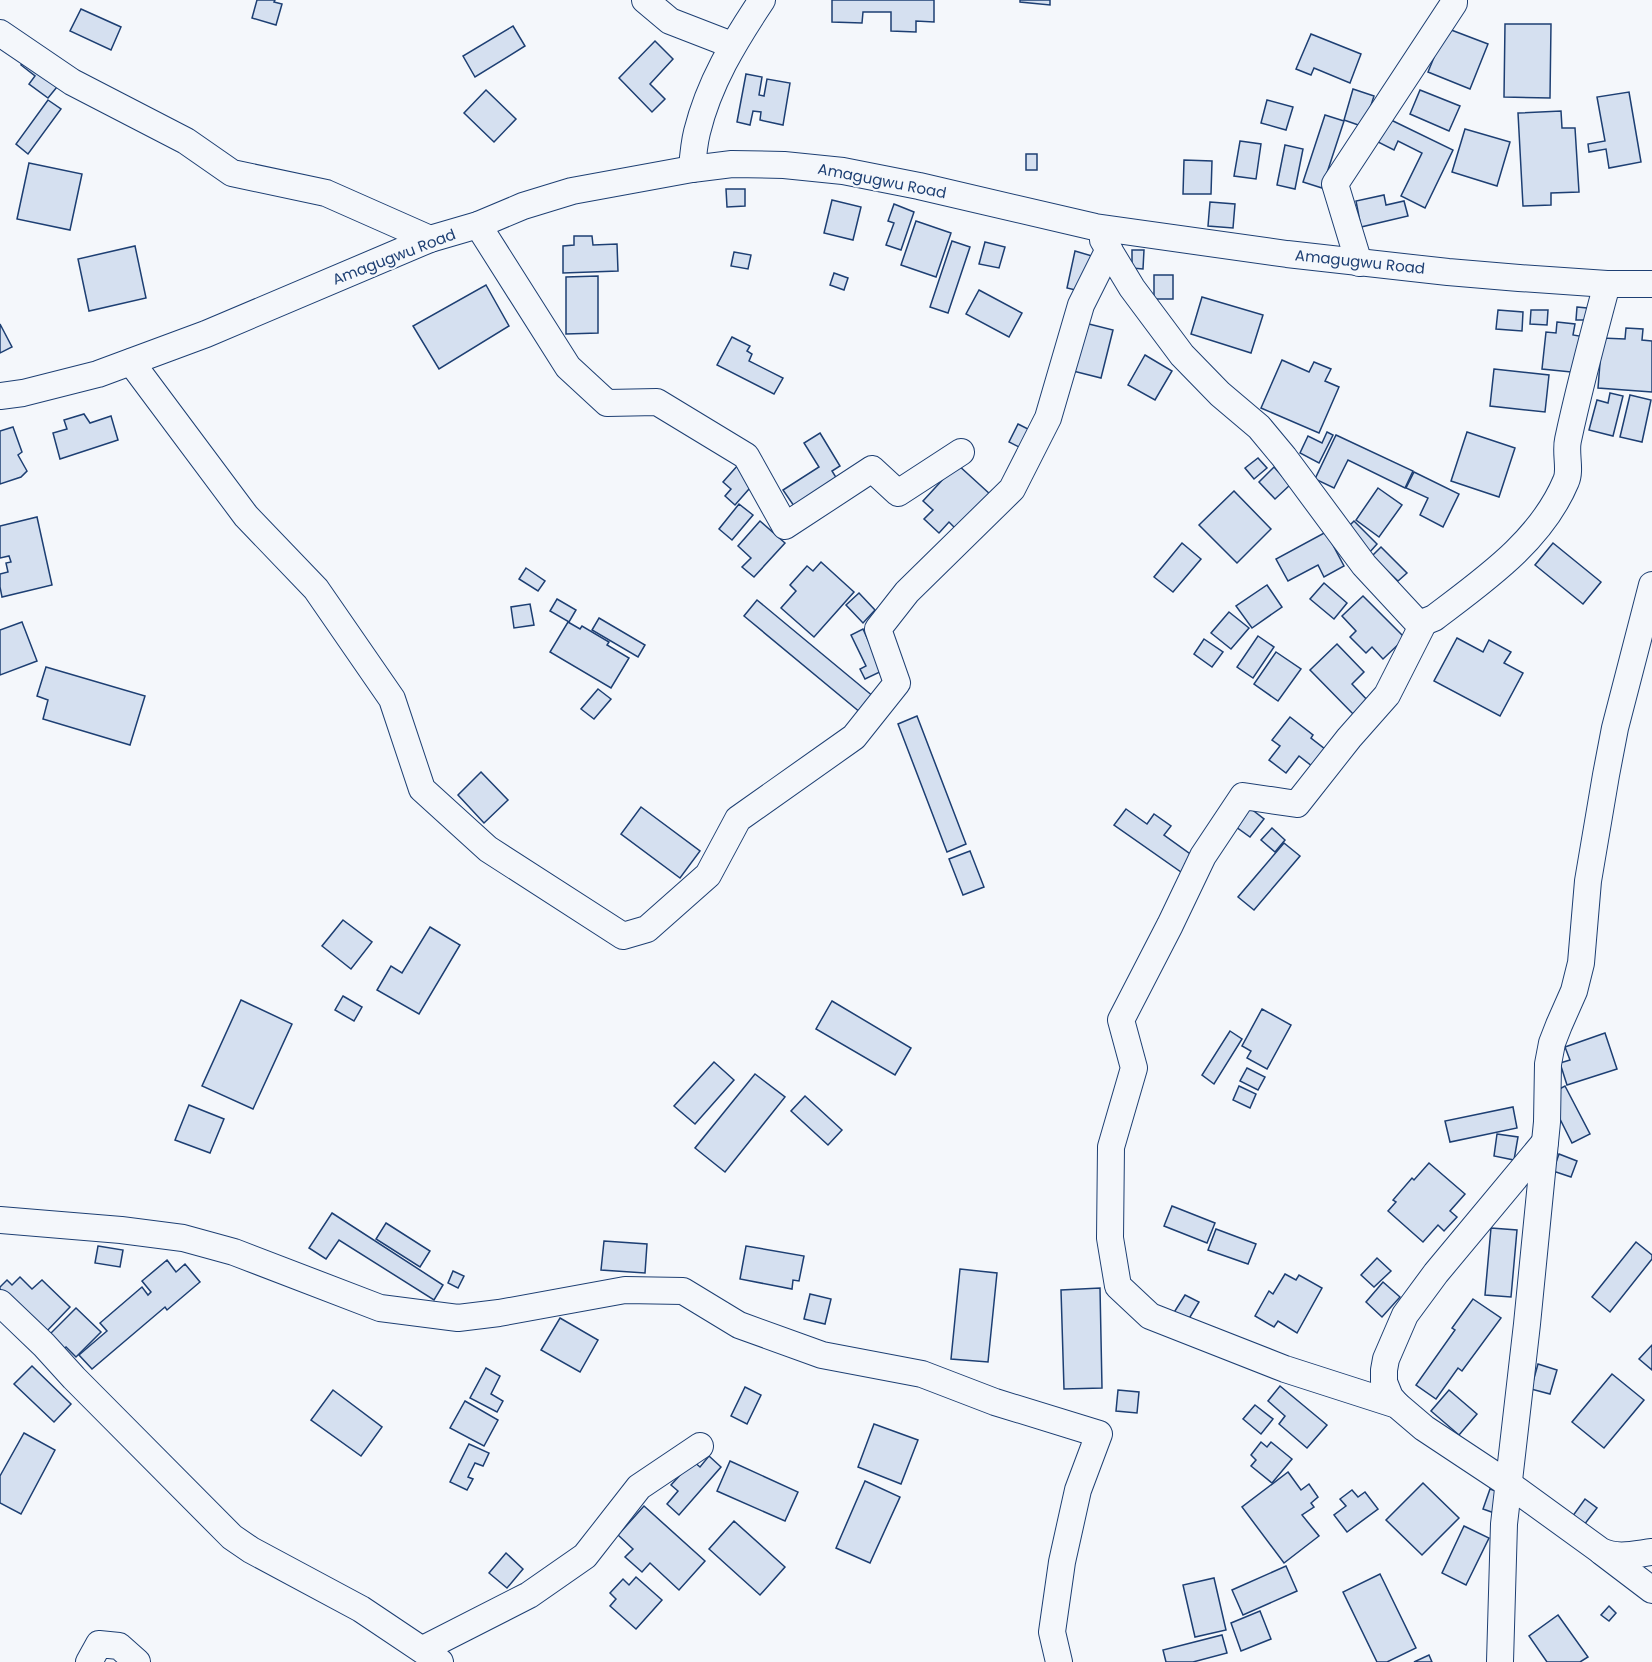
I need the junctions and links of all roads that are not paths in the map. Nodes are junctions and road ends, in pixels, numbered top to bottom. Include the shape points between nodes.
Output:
1 (645, 0) edge
2 (762, 0) edge
3 (1454, 0) edge
4 (0, 33) edge
5 (732, 45) junction
6 (692, 168) junction
7 (478, 225) junction
8 (1095, 226) junction
9 (430, 240) junction
10 (1109, 249) junction
11 (1359, 263) junction
12 (1606, 284) junction
13 (1652, 284) edge
14 (131, 362) junction
15 (0, 396) edge
16 (961, 452) dead end
17 (1652, 585) edge
18 (1424, 622) junction
19 (1545, 1142) junction
20 (0, 1220) edge
21 (0, 1303) edge
22 (1397, 1405) junction
23 (700, 1446) dead end
24 (1510, 1485) junction
25 (1600, 1551) junction
26 (1652, 1552) edge
27 (1652, 1590) edge
28 (431, 1656) edge
29 (88, 1662) edge
30 (137, 1662) edge
31 (1059, 1662) edge
32 (1500, 1662) edge

1 - 5 street via 670,21
2 - 5 street
3 - 11 street via 1335,184
4 - 9 street via 72,82 186,141 232,173 326,193
5 - 6 street via 703,110
6 - 7 street, Amagugwu Road via 572,191
6 - 8 street, Amagugwu Road via 742,164 843,171
7 - 9 street, Amagugwu Road
7 - 16 street via 568,367 607,403 657,402 746,456 785,526 872,469 898,493
8 - 10 street
8 - 11 street, Amagugwu Road
9 - 14 street, Amagugwu Road
10 - 14 street via 1082,305 1048,418 1012,489 907,592 878,629 897,683 854,736 738,819 708,875 647,929 623,936 488,849 422,789 392,699 316,589 246,516
10 - 18 street via 1132,288 1182,355 1259,427 1364,565 1406,613
11 - 12 street, Amagugwu Road
12 - 13 street, Amagugwu Road
12 - 18 street via 1566,449 1568,478 1558,497 1546,518 1506,560
14 - 15 street, Amagugwu Road via 98,374
17 - 19 street via 1606,775 1588,881 1581,963 1548,1064
18 - 22 street via 1387,695 1297,804 1243,796 1203,856 1121,1020 1134,1068 1111,1147 1110,1238 1118,1286 1150,1316 1285,1369
19 - 22 street via 1405,1316 1383,1370 1384,1383
19 - 24 street
20 - 31 street via 183,1238 234,1252 380,1308 458,1318 625,1290 682,1291 739,1325 822,1354 922,1374 995,1402 1099,1434 1078,1490 1062,1562 1052,1632
21 - 28 street via 232,1537 361,1609
22 - 24 street via 1424,1428
23 - 28 street via 639,1487 585,1556
24 - 25 street
24 - 32 street via 1504,1524
25 - 26 street via 1618,1556
25 - 27 street
29 - 30 street via 99,1644 119,1646

